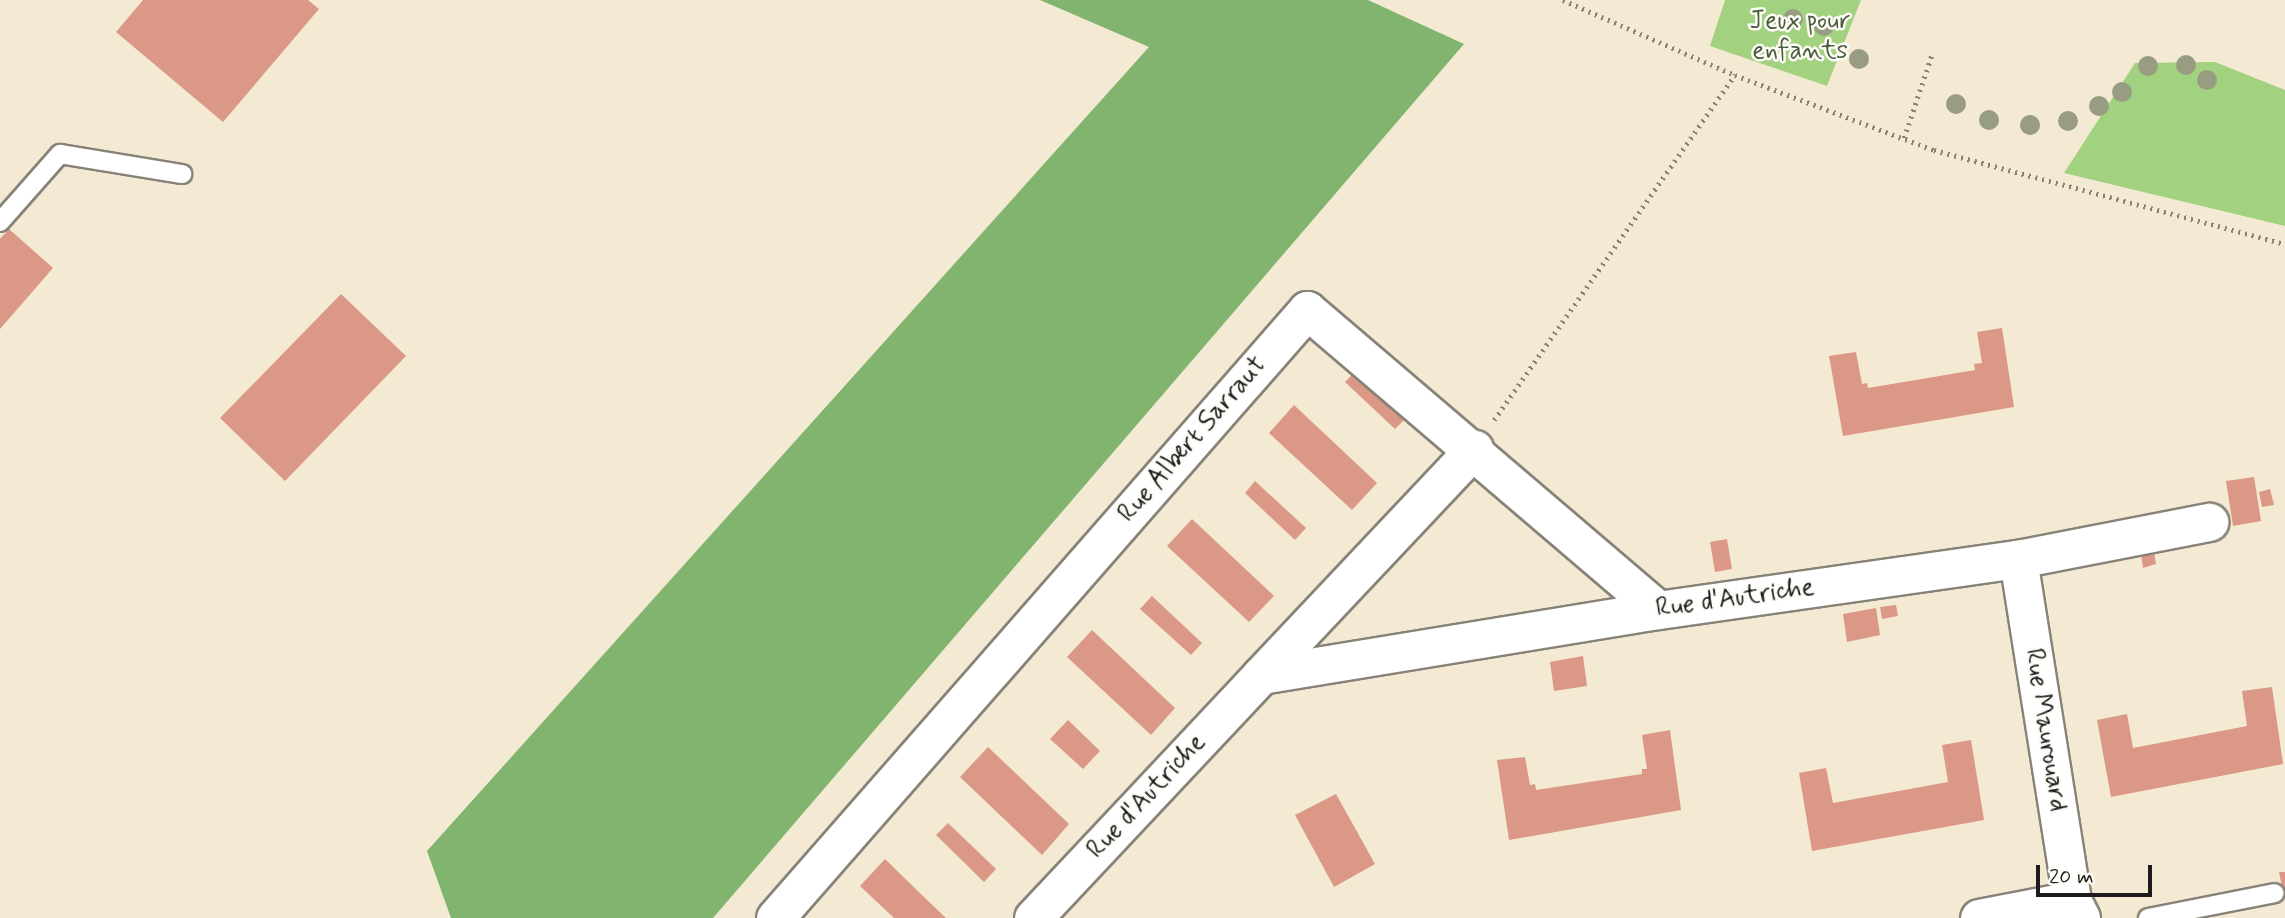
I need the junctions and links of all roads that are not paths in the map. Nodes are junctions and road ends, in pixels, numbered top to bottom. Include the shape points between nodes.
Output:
1 (182, 174) dead end
2 (0, 222) edge
3 (1474, 449) junction
4 (2209, 522) dead end
5 (2018, 559) junction
6 (1658, 610) junction
7 (1261, 676) junction
8 (2275, 893) dead end
9 (2076, 909) edge
10 (775, 918) edge
11 (1033, 918) edge
12 (1979, 918) edge
13 (2148, 918) edge

1 - 2 lane via 60,154
3 - 6 street, Rue Albert Sarraut
3 - 7 street, Rue d'Autriche
3 - 10 street, Rue Albert Sarraut via 1307,310
4 - 5 street, Rue d'Autriche
5 - 6 street, Rue d'Autriche
5 - 9 street, Rue Maurouard
6 - 7 street, Rue d'Autriche
7 - 11 street, Rue d'Autriche
8 - 13 lane
9 - 12 street, Rue Maurouard

